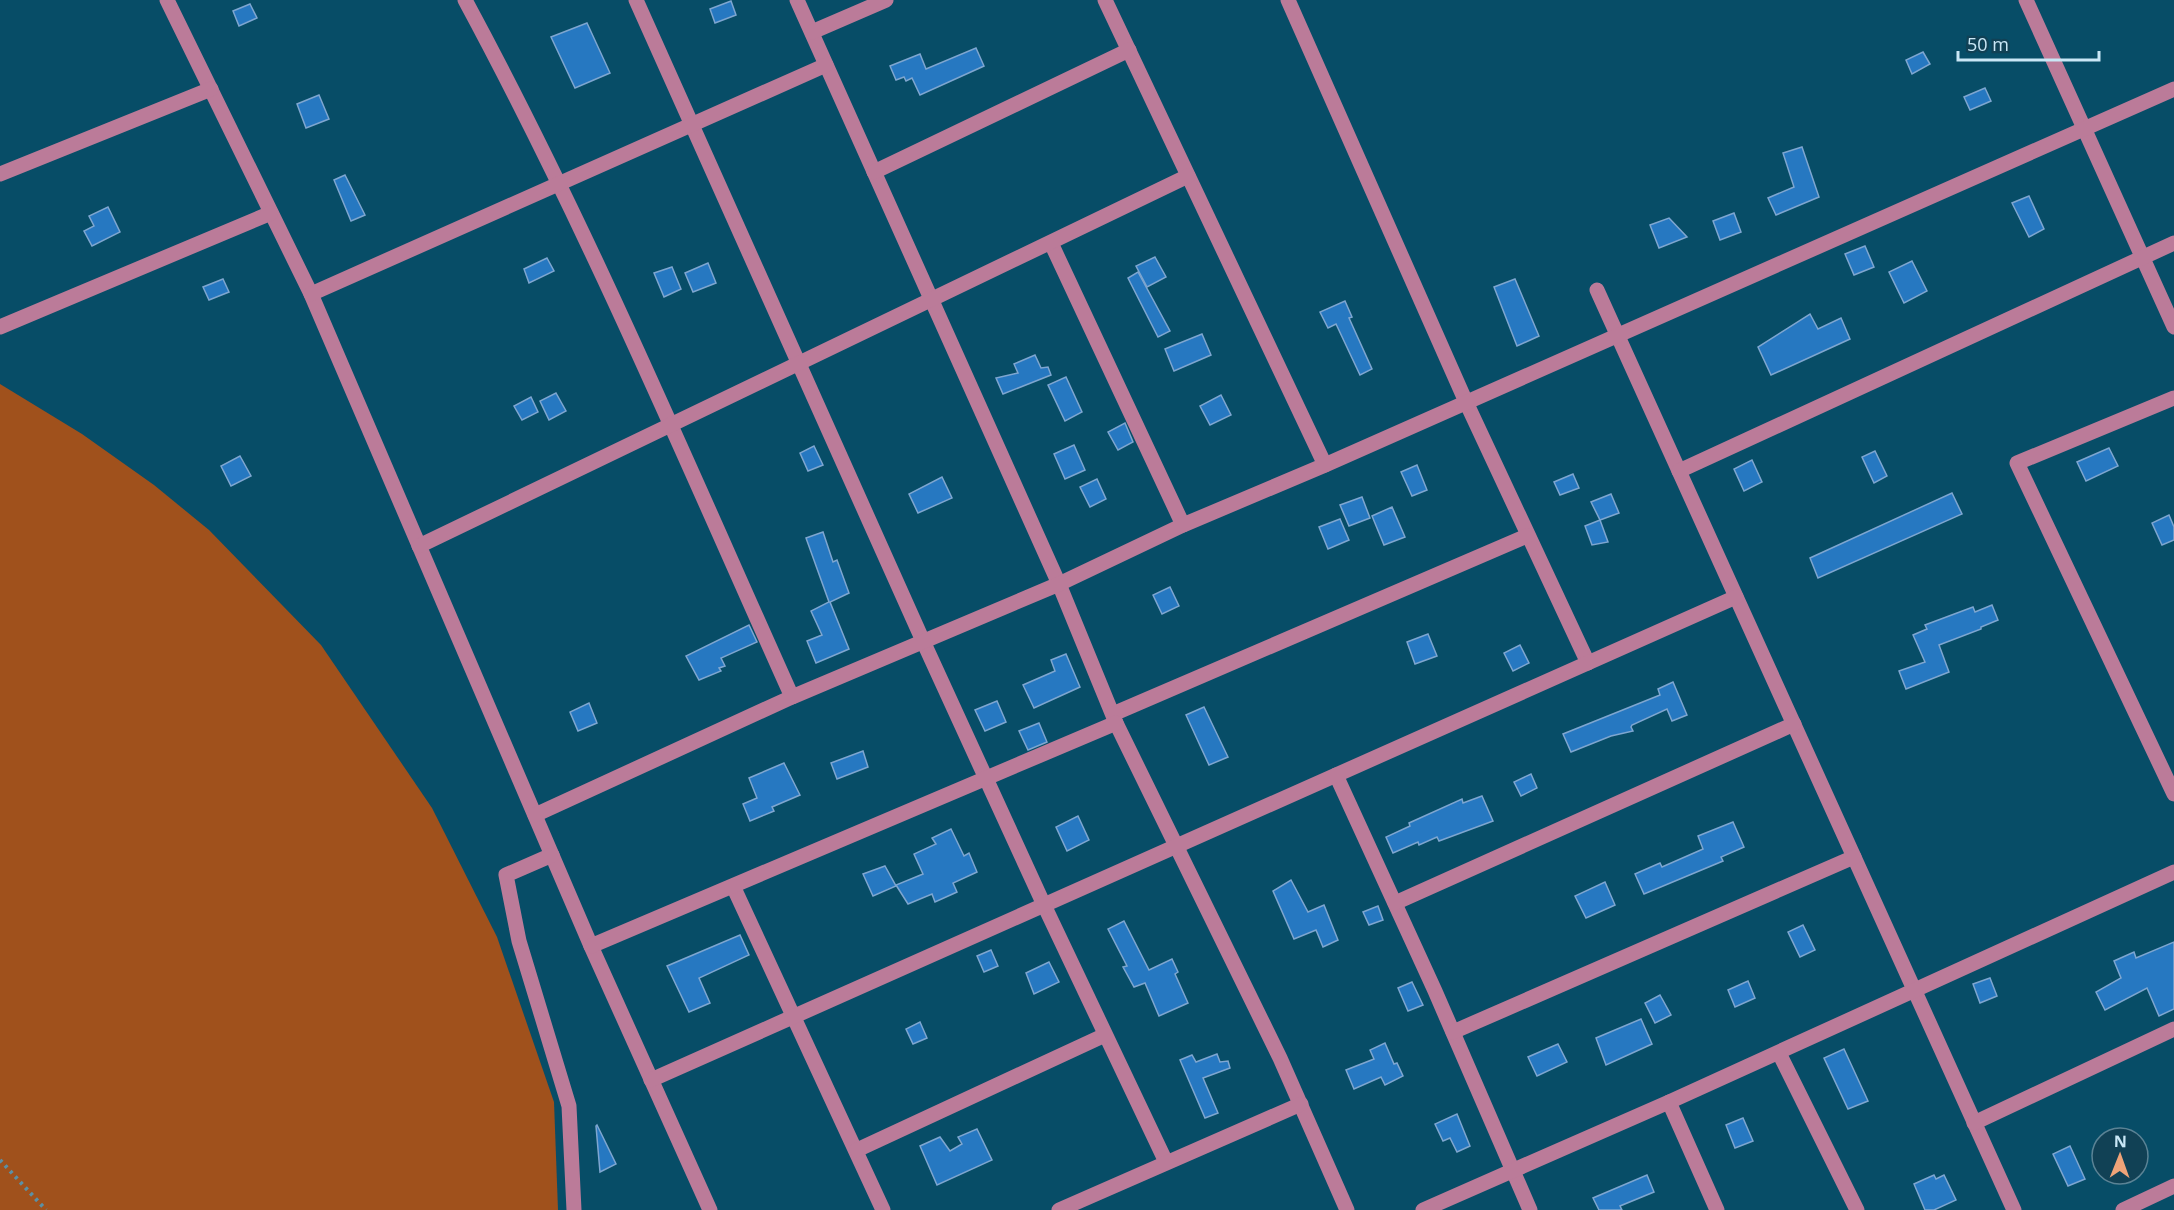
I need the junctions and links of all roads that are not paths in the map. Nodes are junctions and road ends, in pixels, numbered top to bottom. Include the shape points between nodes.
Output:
1 (167, 0) edge
2 (465, 0) edge
3 (636, 0) edge
4 (797, 0) edge
5 (886, 0) edge
6 (1105, 0) edge
7 (1288, 0) edge
8 (2026, 0) edge
9 (812, 33) junction
10 (1129, 51) junction
11 (826, 65) junction
12 (211, 89) junction
13 (2174, 89) edge
14 (692, 124) junction
15 (2085, 129) junction
16 (874, 172) junction
17 (0, 174) edge
18 (1188, 176) junction
19 (559, 183) junction
20 (271, 213) junction
21 (1051, 243) junction
22 (2174, 243) edge
23 (2142, 257) junction
24 (1598, 290) dead end
25 (310, 294) junction
26 (932, 300) junction
27 (0, 327) edge
28 (2174, 327) edge
29 (1617, 334) junction
30 (799, 364) junction
31 (2174, 398) edge
32 (1466, 402) junction
33 (670, 426) junction
34 (1325, 465) junction
35 (1679, 471) junction
36 (1183, 525) junction
37 (1527, 536) junction
38 (419, 546) junction
39 (1059, 584) junction
40 (1736, 597) junction
41 (923, 641) junction
42 (1588, 663) junction
43 (792, 697) junction
44 (1114, 718) junction
45 (1794, 724) junction
46 (1336, 775) junction
47 (986, 778) junction
48 (2174, 794) edge
49 (535, 815) junction
50 (1176, 846) junction
51 (552, 855) junction
52 (1854, 857) junction
53 (2174, 872) edge
54 (733, 886) junction
55 (1395, 903) junction
56 (1044, 905) junction
57 (591, 946) junction
58 (1914, 991) junction
59 (792, 1017) junction
60 (2174, 1029) edge
61 (1453, 1032) junction
62 (1105, 1035) junction
63 (1779, 1053) junction
64 (651, 1080) junction
65 (1669, 1102) junction
66 (1301, 1104) junction
67 (1974, 1123) junction
68 (857, 1150) junction
69 (1166, 1162) junction
70 (1512, 1171) junction
71 (2174, 1186) edge
72 (574, 1210) edge
73 (710, 1210) edge
74 (883, 1210) edge
75 (1059, 1210) edge
76 (1347, 1210) edge
77 (1423, 1210) edge
78 (1530, 1210) edge
79 (1718, 1210) edge
80 (1857, 1210) edge
81 (2014, 1210) edge
82 (2123, 1210) edge

1 - 12 street
2 - 19 street
3 - 14 street
4 - 9 street
5 - 9 street
6 - 10 street
7 - 32 street
8 - 15 street
9 - 11 street
10 - 16 street
10 - 18 street
11 - 14 street
11 - 16 street
12 - 17 street
12 - 20 street
13 - 15 street
14 - 19 street
14 - 30 street
15 - 23 street
15 - 29 street
16 - 26 street
18 - 21 street
18 - 34 street
19 - 25 street
19 - 33 street
20 - 25 street
20 - 27 street
21 - 26 street
21 - 36 street
22 - 23 street
23 - 28 street
23 - 35 street
24 - 29 street
25 - 38 street
26 - 30 street
26 - 39 street
29 - 32 street
29 - 35 street
30 - 33 street
30 - 41 street
31 - 48 street via 2017,463
32 - 34 street
32 - 37 street
33 - 38 street
33 - 43 street
34 - 36 street
35 - 40 street
36 - 39 street
37 - 42 street
37 - 44 street
38 - 49 street
39 - 41 street
39 - 44 street
40 - 42 street
40 - 45 street
41 - 43 street
41 - 47 street
42 - 46 street
43 - 49 street
44 - 47 street
44 - 50 street
45 - 52 street
45 - 55 street
46 - 50 street
46 - 55 street
47 - 54 street
47 - 56 street
49 - 51 street
50 - 56 street
50 - 66 street
51 - 57 street
51 - 72 street via 506,875 519,941 569,1106
52 - 58 street
52 - 61 street
53 - 58 street
54 - 57 street
54 - 59 street
55 - 61 street
56 - 59 street
56 - 62 street
57 - 64 street
58 - 63 street
58 - 67 street
59 - 64 street
59 - 68 street
60 - 67 street
61 - 70 street
62 - 68 street
62 - 69 street
63 - 65 street
63 - 80 street
64 - 73 street
65 - 70 street
65 - 79 street
66 - 69 street
66 - 76 street
67 - 81 street
68 - 74 street
69 - 75 street
70 - 77 street
70 - 78 street
71 - 82 street

